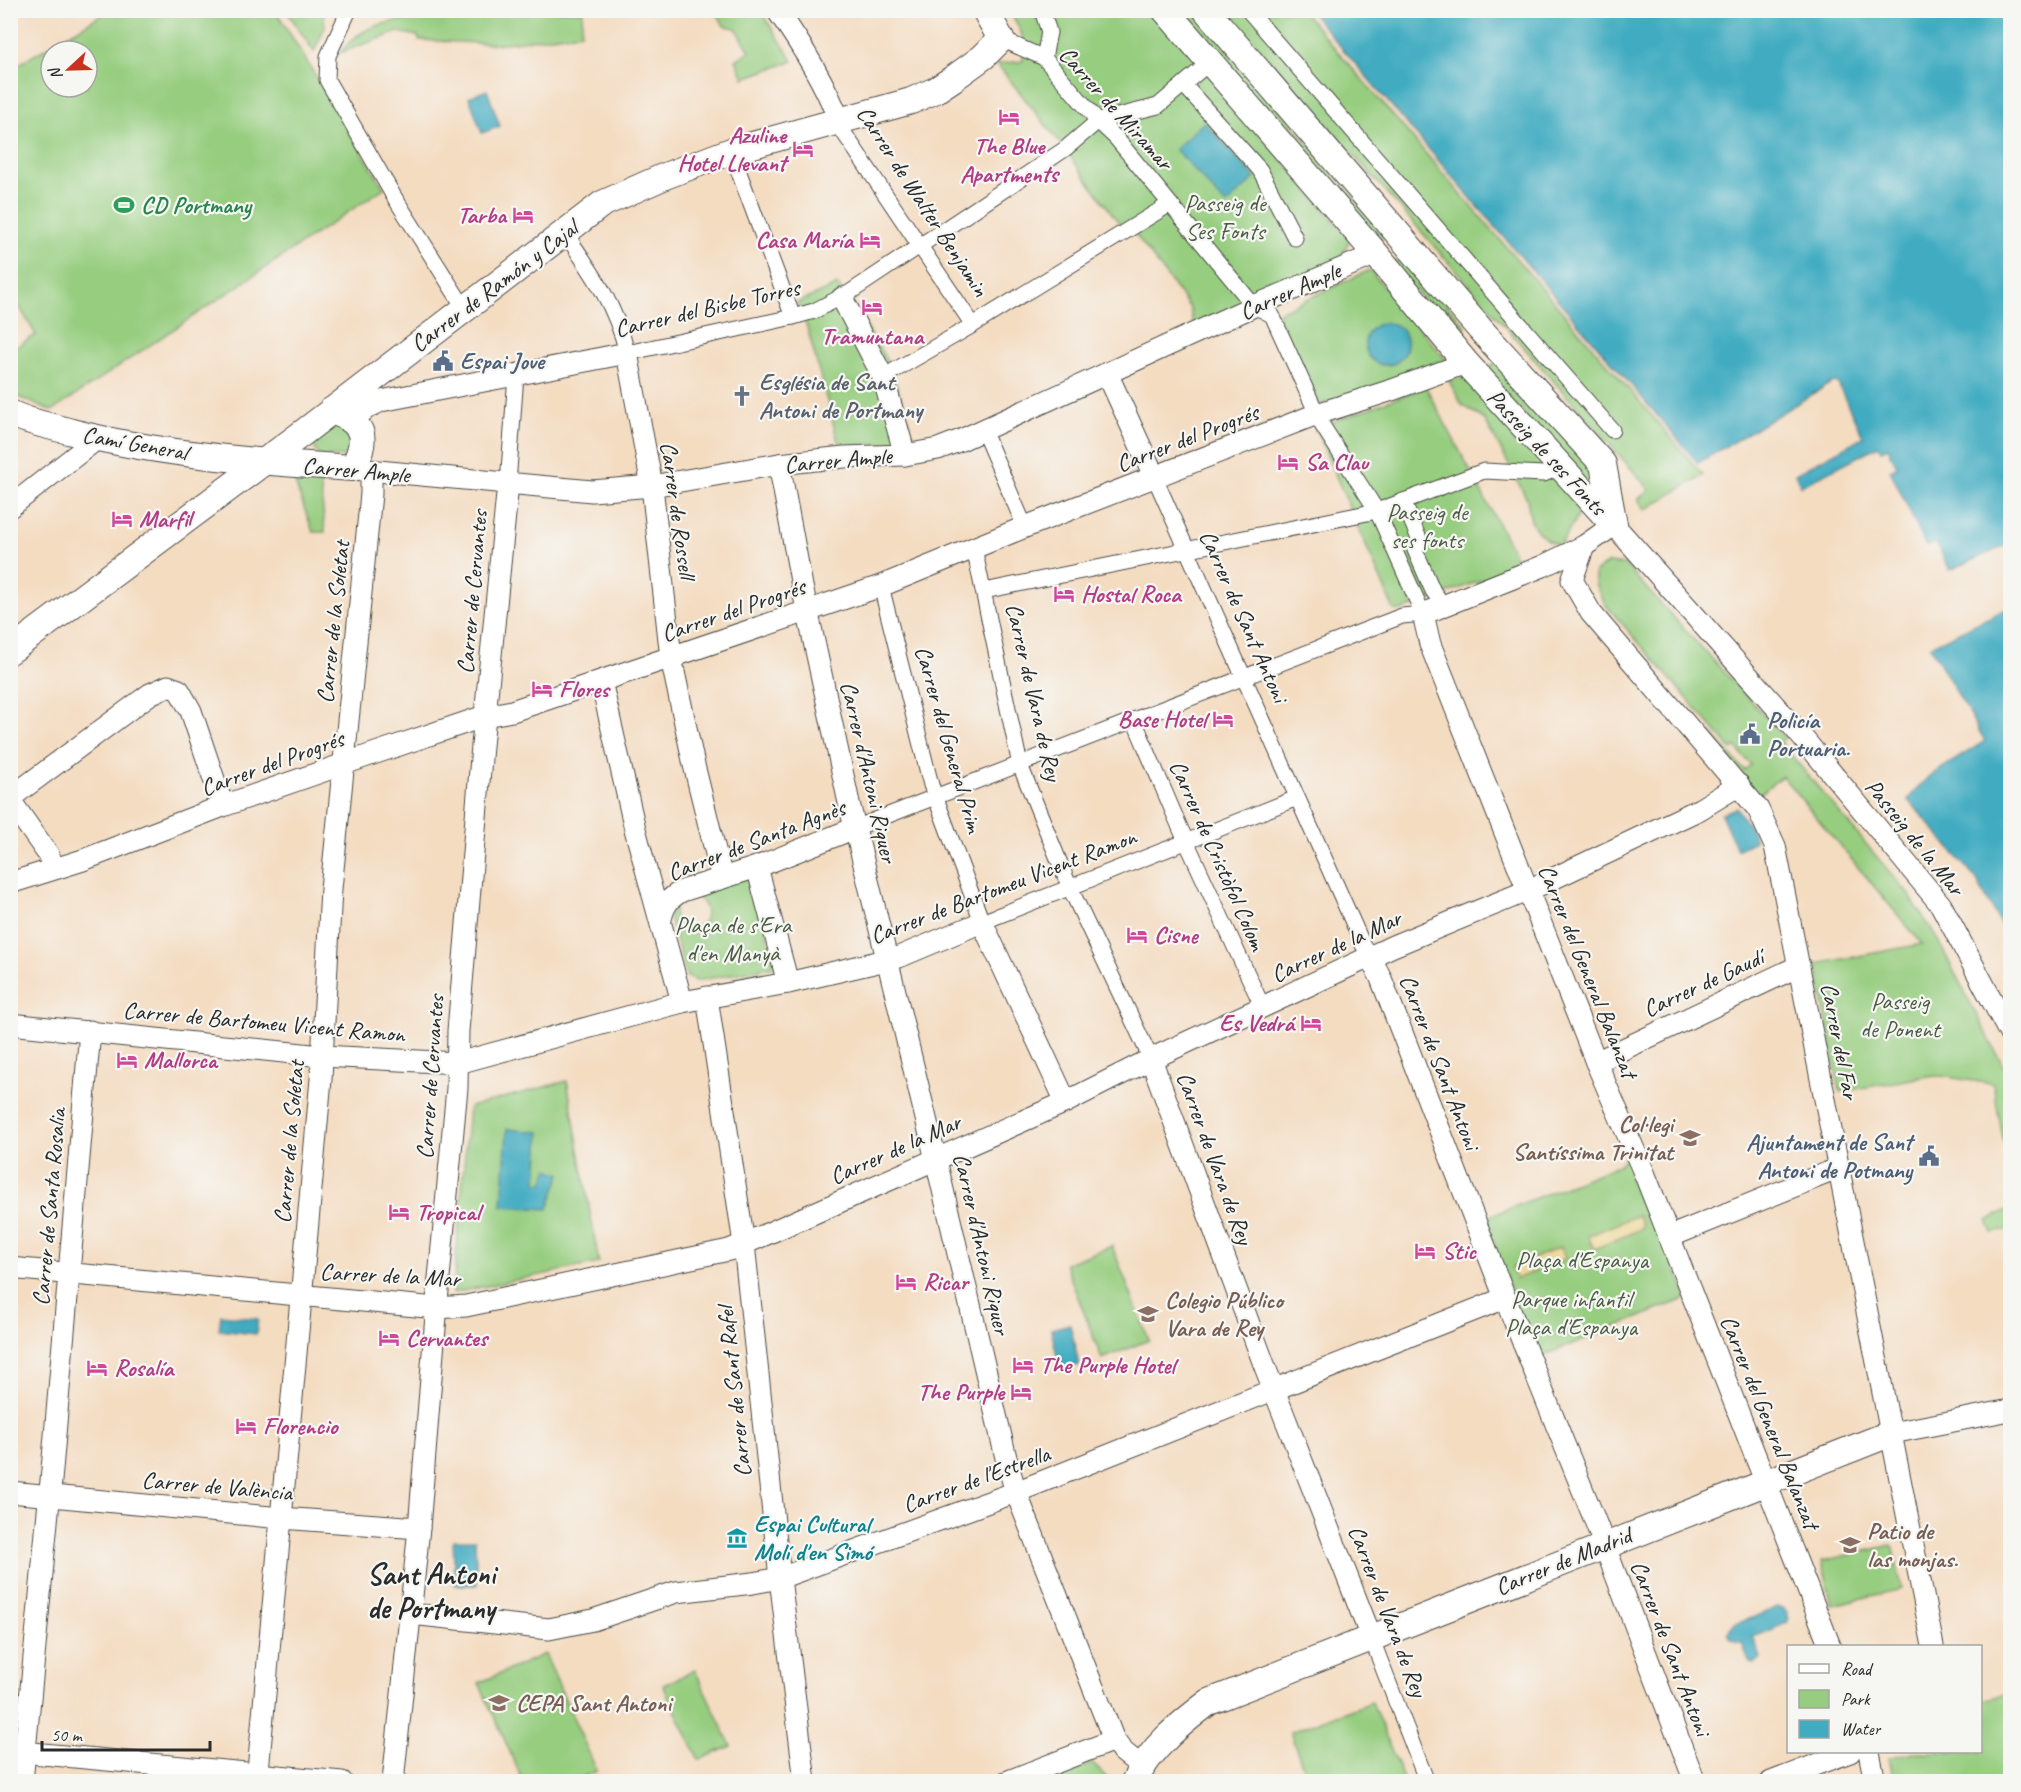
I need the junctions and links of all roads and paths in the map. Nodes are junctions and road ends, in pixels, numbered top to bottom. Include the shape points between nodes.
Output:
1 (349, 10) edge
2 (777, 10) edge
3 (985, 10) edge
4 (1042, 10) edge
5 (1165, 10) edge
6 (1206, 10) edge
7 (1248, 10) edge
8 (1001, 39) junction
9 (1044, 58) junction
10 (1204, 67) dead end
11 (1184, 85) junction
12 (839, 120) junction
13 (1098, 121) junction
14 (731, 151) junction
15 (1170, 204) junction
16 (565, 233) junction
17 (1295, 238) dead end
18 (1406, 241) junction
19 (919, 247) junction
20 (1376, 254) junction
21 (842, 298) junction
22 (1254, 306) junction
23 (465, 309) junction
24 (793, 317) junction
25 (973, 325) junction
26 (1480, 329) junction
27 (627, 353) junction
28 (1466, 363) junction
29 (1107, 374) junction
30 (516, 375) junction
31 (883, 377) junction
32 (1317, 414) junction
33 (341, 416) junction
34 (13, 418) edge
35 (982, 430) junction
36 (1612, 430) dead end
37 (304, 432) junction
38 (98, 438) junction
39 (905, 455) junction
40 (262, 462) junction
41 (779, 464) junction
42 (310, 465) junction
43 (362, 470) junction
44 (1553, 470) dead end
45 (1155, 478) junction
46 (508, 484) junction
47 (652, 486) junction
48 (1403, 501) junction
49 (10, 507) edge
50 (1377, 511) junction
51 (1614, 525) junction
52 (1025, 527) junction
53 (1584, 546) junction
54 (974, 548) junction
55 (1187, 549) junction
56 (1543, 566) junction
57 (1572, 580) junction
58 (881, 586) junction
59 (984, 591) junction
60 (1443, 605) junction
61 (807, 611) junction
62 (1423, 614) junction
63 (10, 651) edge
64 (671, 658) junction
65 (1243, 678) junction
66 (601, 681) junction
67 (485, 716) junction
68 (1134, 720) junction
69 (344, 764) junction
70 (1020, 765) junction
71 (1739, 785) junction
72 (935, 798) junction
73 (1297, 798) junction
74 (10, 799) edge
75 (223, 806) junction
76 (855, 828) junction
77 (1187, 843) junction
78 (757, 867) junction
79 (54, 868) junction
80 (722, 878) junction
81 (10, 883) edge
82 (1070, 888) junction
83 (1528, 890) junction
84 (661, 919) junction
85 (982, 922) junction
86 (1370, 957) junction
87 (888, 960) junction
88 (1799, 966) junction
89 (788, 983) junction
90 (707, 997) junction
91 (682, 1002) junction
92 (1263, 1008) junction
93 (10, 1024) edge
94 (90, 1031) junction
95 (2010, 1034) edge
96 (322, 1056) junction
97 (1151, 1059) junction
98 (1596, 1062) junction
99 (458, 1063) junction
100 (1066, 1102) junction
101 (936, 1160) junction
102 (1839, 1168) junction
103 (1669, 1237) junction
104 (744, 1244) junction
105 (10, 1268) edge
106 (68, 1274) junction
107 (302, 1295) junction
108 (1505, 1298) junction
109 (437, 1308) junction
110 (1274, 1390) junction
111 (2010, 1410) edge
112 (1892, 1433) junction
113 (1766, 1481) junction
114 (10, 1492) edge
115 (1016, 1492) junction
116 (49, 1496) junction
117 (281, 1518) junction
118 (419, 1528) junction
119 (1604, 1545) junction
120 (780, 1578) junction
121 (411, 1614) junction
122 (1371, 1637) junction
123 (1829, 1645) edge
124 (1933, 1645) edge
125 (1114, 1740) junction
126 (17, 1752) edge
127 (1847, 1753) edge
128 (1869, 1753) edge
129 (1138, 1774) edge
130 (257, 1778) edge
131 (22, 1782) edge
132 (342, 1782) edge
133 (393, 1782) edge
134 (805, 1782) edge
135 (1006, 1782) edge
136 (1427, 1782) edge
137 (1695, 1782) edge
138 (1771, 1782) edge
139 (1875, 1782) edge

1 - 23 street via 328,56 327,80
2 - 12 street, Carrer de Walter Benjamin via 831,99
3 - 8 street
4 - 9 street via 1049,32
5 - 20 street, Passeig de ses Fonts
6 - 18 street, Passeig de ses Fonts
7 - 36 street
8 - 9 street, Carrer de Miramar
8 - 12 street, Carrer de Ramón y Cajal via 983,57 936,90 884,110
9 - 13 street, Carrer de Miramar
10 - 11 street
11 - 13 street via 1158,106
11 - 17 street via 1260,170
12 - 14 street, Carrer de Ramón y Cajal
12 - 19 street, Carrer de Walter Benjamin
13 - 15 street, Carrer de Miramar
13 - 19 street, Carrer del Bisbe Torres via 1065,149
14 - 16 street, Carrer de Ramón y Cajal via 602,204
14 - 24 street
15 - 22 street, Carrer de Miramar
15 - 25 street
16 - 23 street, Carrer de Ramón y Cajal
16 - 27 street, Carrer de Rossell via 602,287
18 - 20 street
18 - 26 street, Passeig de ses Fonts
19 - 21 street, Carrer del Bisbe Torres
19 - 25 street, Carrer de Walter Benjamin
20 - 22 street, Carrer Ample
20 - 28 street, Passeig de ses Fonts
21 - 24 street, Carrer del Bisbe Torres
21 - 31 street
22 - 29 street, Carrer Ample
22 - 32 street via 1272,315
23 - 33 street, Carrer de Ramón y Cajal
24 - 27 street, Carrer del Bisbe Torres
25 - 31 street
26 - 28 street
26 - 51 street, Passeig de ses Fonts via 1603,464
27 - 30 street, Carrer del Bisbe Torres
27 - 47 street, Carrer de Rossell
28 - 32 street, Carrer del Progrés
28 - 51 street, Passeig de ses Fonts
29 - 35 street, Carrer Ample
29 - 45 street, Carrer de Sant Antoni
30 - 33 street, Carrer del Bisbe Torres via 381,401
30 - 46 street, Carrer de Cervantes
31 - 39 street
32 - 45 street, Carrer del Progrés
32 - 50 street
33 - 37 street, Carrer de Ramón y Cajal
33 - 43 street via 358,427 362,436
34 - 38 street, Camí General
35 - 39 street, Carrer Ample via 938,448
35 - 52 street
37 - 40 street, Carrer de Ramón y Cajal
37 - 42 street via 304,455
38 - 40 street, Camí General
38 - 49 street
39 - 41 street, Carrer Ample
40 - 42 street, Carrer Ample
40 - 63 street, Carrer de Ramón y Cajal
41 - 47 street, Carrer Ample
41 - 61 street, Carrer d'Antoni Riquer
42 - 43 street, Carrer Ample
43 - 46 street, Carrer Ample
43 - 69 street, Carrer de la Soletat via 371,494
44 - 48 street via 1544,474 1484,471
45 - 52 street, Carrer del Progrés
45 - 55 street, Carrer de Sant Antoni
46 - 47 street, Carrer Ample via 592,491
46 - 67 street, Carrer de Cervantes
47 - 64 street, Carrer de Rossell
48 - 50 street
48 - 60 street via 1420,541 1415,550
50 - 55 street
50 - 62 street
51 - 53 street, Carrer de Santa Agnès
51 - 95 street, Passeig de la Mar via 1792,725 1941,905
52 - 54 street, Carrer del Progrés
53 - 56 street, Carrer de Santa Agnès
53 - 57 street
54 - 58 street, Carrer del Progrés
54 - 59 street, Carrer de Vara de Rey
55 - 59 street
55 - 65 street, Carrer de Sant Antoni
56 - 57 street
56 - 60 street, Carrer de Santa Agnès
57 - 71 street, Carrer del Far via 1591,613
58 - 61 street, Carrer del Progrés
58 - 72 street, Carrer del General Prim
59 - 70 street, Carrer de Vara de Rey
60 - 62 street, Carrer de Santa Agnès
61 - 64 street, Carrer del Progrés
61 - 76 street, Carrer d'Antoni Riquer
62 - 65 street, Carrer de Santa Agnès via 1402,616
62 - 83 street, Carrer del General Balanzat via 1430,644
64 - 66 street, Carrer del Progrés
64 - 80 street, Carrer de Rossell
65 - 68 street, Carrer de Santa Agnès
65 - 73 street, Carrer de Sant Antoni
66 - 67 street, Carrer del Progrés via 512,711
66 - 84 street via 635,829
67 - 69 street, Carrer del Progrés
67 - 99 street, Carrer de Cervantes
68 - 70 street, Carrer de Santa Agnès
68 - 77 street, Carrer de Cristòfol Colom
69 - 75 street, Carrer del Progrés
69 - 96 street, Carrer de la Soletat via 331,889
70 - 72 street, Carrer de Santa Agnès
70 - 82 street, Carrer de Vara de Rey
71 - 83 street, Carrer de la Mar via 1700,809
71 - 88 street, Carrer del Far via 1758,809 1775,846
72 - 76 street, Carrer de Santa Agnès
72 - 85 street, Carrer del General Prim
73 - 77 street, Carrer de Bartomeu Vicent Ramon
73 - 86 street, Carrer de Sant Antoni
74 - 75 street via 150,694 168,686 179,690 191,711
74 - 79 street
75 - 79 street, Carrer del Progrés
76 - 78 street, Carrer de Santa Agnès
76 - 87 street, Carrer d'Antoni Riquer
77 - 82 street, Carrer de Bartomeu Vicent Ramon
77 - 92 street, Carrer de Cristòfol Colom
78 - 80 street, Carrer de Santa Agnès
78 - 89 street
79 - 81 street, Carrer del Progrés
80 - 84 street, Carrer de Santa Agnès via 672,896
82 - 85 street, Carrer de Bartomeu Vicent Ramon
82 - 97 street, Carrer de Vara de Rey
83 - 86 street, Carrer de la Mar
83 - 98 street, Carrer del General Balanzat
84 - 91 street
85 - 87 street, Carrer de Bartomeu Vicent Ramon
85 - 100 street, Carrer del General Prim
86 - 92 street, Carrer de la Mar
86 - 108 street, Carrer de Sant Antoni
87 - 89 street, Carrer de Bartomeu Vicent Ramon
87 - 101 street, Carrer d'Antoni Riquer
88 - 98 street, Carrer de Gaudí
88 - 102 street, Carrer del Far
89 - 90 street, Carrer de Bartomeu Vicent Ramon
90 - 91 street, Carrer de Bartomeu Vicent Ramon
90 - 104 street, Carrer de Sant Rafel
91 - 99 street, Carrer de Bartomeu Vicent Ramon
92 - 97 street, Carrer de la Mar
93 - 94 street, Carrer de Bartomeu Vicent Ramon
94 - 96 street, Carrer de Bartomeu Vicent Ramon
94 - 106 street, Carrer de Santa Rosalia
96 - 99 street, Carrer de Bartomeu Vicent Ramon
96 - 107 street, Carrer de la Soletat
97 - 100 street, Carrer de la Mar
97 - 110 street, Carrer de Vara de Rey
98 - 103 street, Carrer del General Balanzat
99 - 109 street, Carrer de Cervantes
100 - 101 street, Carrer de la Mar
101 - 104 street, Carrer de la Mar
101 - 115 street, Carrer d'Antoni Riquer
102 - 103 street
102 - 112 street, Carrer del Far
103 - 113 street, Carrer del General Balanzat
104 - 109 street, Carrer de la Mar via 466,1306
104 - 120 street, Carrer de Sant Rafel
105 - 106 street, Carrer de la Mar
106 - 107 street, Carrer de la Mar
106 - 116 street, Carrer de Santa Rosalia
107 - 109 street, Carrer de la Mar
107 - 117 street, Carrer de la Soletat
108 - 110 street, Carrer de l'Estrella
108 - 119 street, Carrer de Sant Antoni
109 - 118 street, Carrer de Cervantes
110 - 115 street, Carrer de l'Estrella
110 - 122 street, Carrer de Vara de Rey
111 - 112 street, Carrer de Madrid
112 - 113 street, Carrer de Madrid
112 - 124 street, Carrer del Far
113 - 119 street, Carrer de Madrid
113 - 123 street, Carrer del General Balanzat
114 - 116 street, Carrer de València
115 - 120 street, Carrer de l'Estrella
115 - 125 street, Carrer d'Antoni Riquer
116 - 117 street, Carrer de València
116 - 126 street, Carrer de Santa Rosalia
117 - 118 street, Carrer de València
117 - 130 street, Carrer de la Soletat
118 - 121 street, Carrer de Cervantes
119 - 122 street, Carrer de Madrid
119 - 137 street, Carrer de Sant Antoni
120 - 121 street, Carrer de l'Estrella via 676,1592 593,1620 549,1629
120 - 134 street, Carrer de Sant Rafel
121 - 133 street, Carrer de Cervantes
122 - 129 street, Carrer de Madrid via 1209,1702 1169,1735
122 - 136 street, Carrer de Vara de Rey
125 - 129 street, Carrer d'Antoni Riquer
125 - 135 street
126 - 130 street
126 - 131 street, Carrer de Santa Rosalia
127 - 138 street
128 - 139 street
130 - 132 street

